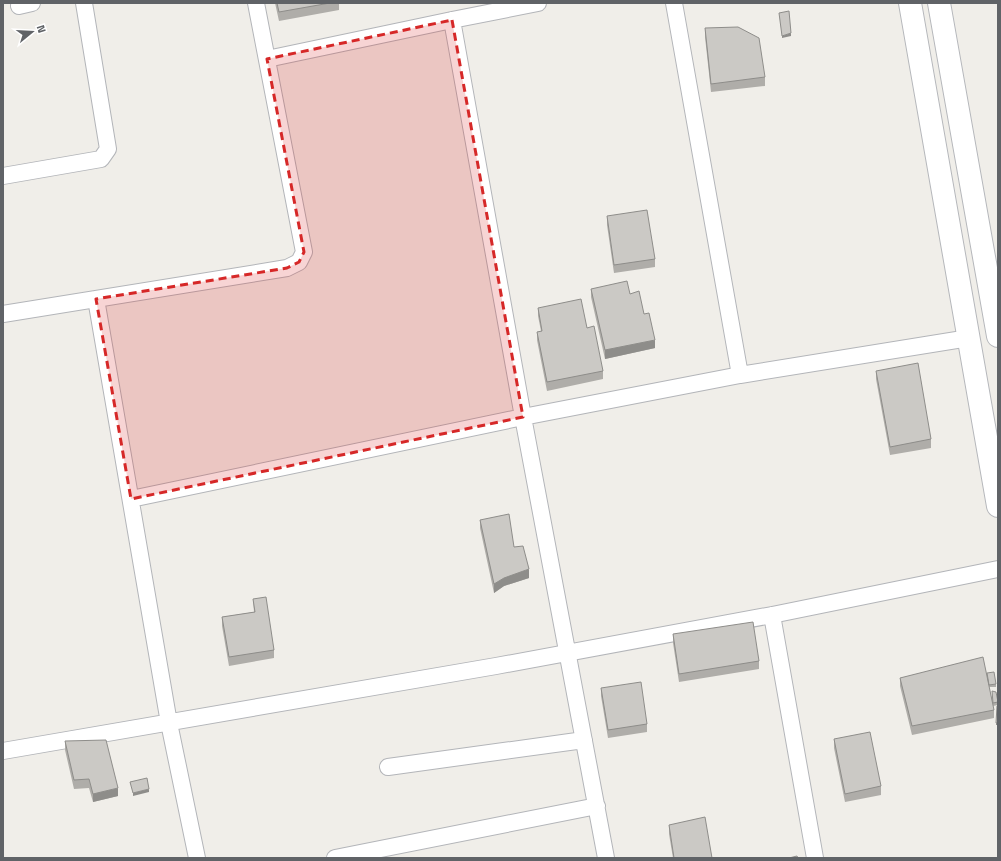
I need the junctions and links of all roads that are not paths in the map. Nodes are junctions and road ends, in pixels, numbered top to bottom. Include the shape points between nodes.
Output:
1 (84, 3) edge
2 (256, 3) edge
3 (538, 3) edge
4 (674, 3) edge
5 (910, 3) edge
6 (939, 3) edge
7 (452, 20) junction
8 (267, 59) junction
9 (3, 176) edge
10 (96, 299) junction
11 (3, 314) edge
12 (998, 336) edge
13 (969, 338) junction
14 (740, 375) junction
15 (523, 417) junction
16 (131, 499) junction
17 (998, 506) edge
18 (998, 569) edge
19 (772, 615) junction
20 (568, 653) junction
21 (169, 723) junction
22 (584, 740) junction
23 (3, 751) edge
24 (388, 767) dead end
25 (597, 806) junction
26 (197, 858) edge
27 (335, 858) edge
28 (606, 858) edge
29 (815, 858) edge

1 - 9 street via 108,149 101,159
2 - 8 street
3 - 7 street
4 - 14 street
5 - 13 main road
6 - 12 main road
7 - 8 street
7 - 15 street
8 - 10 street via 304,252 299,262 287,268
10 - 11 street
10 - 16 street
13 - 14 street
13 - 17 main road
14 - 15 street
15 - 16 street
15 - 20 street
16 - 21 street
18 - 19 street
19 - 20 street
19 - 29 street
20 - 21 street
20 - 22 street
21 - 23 street
21 - 26 street
22 - 24 street
22 - 25 street
25 - 27 street
25 - 28 street

